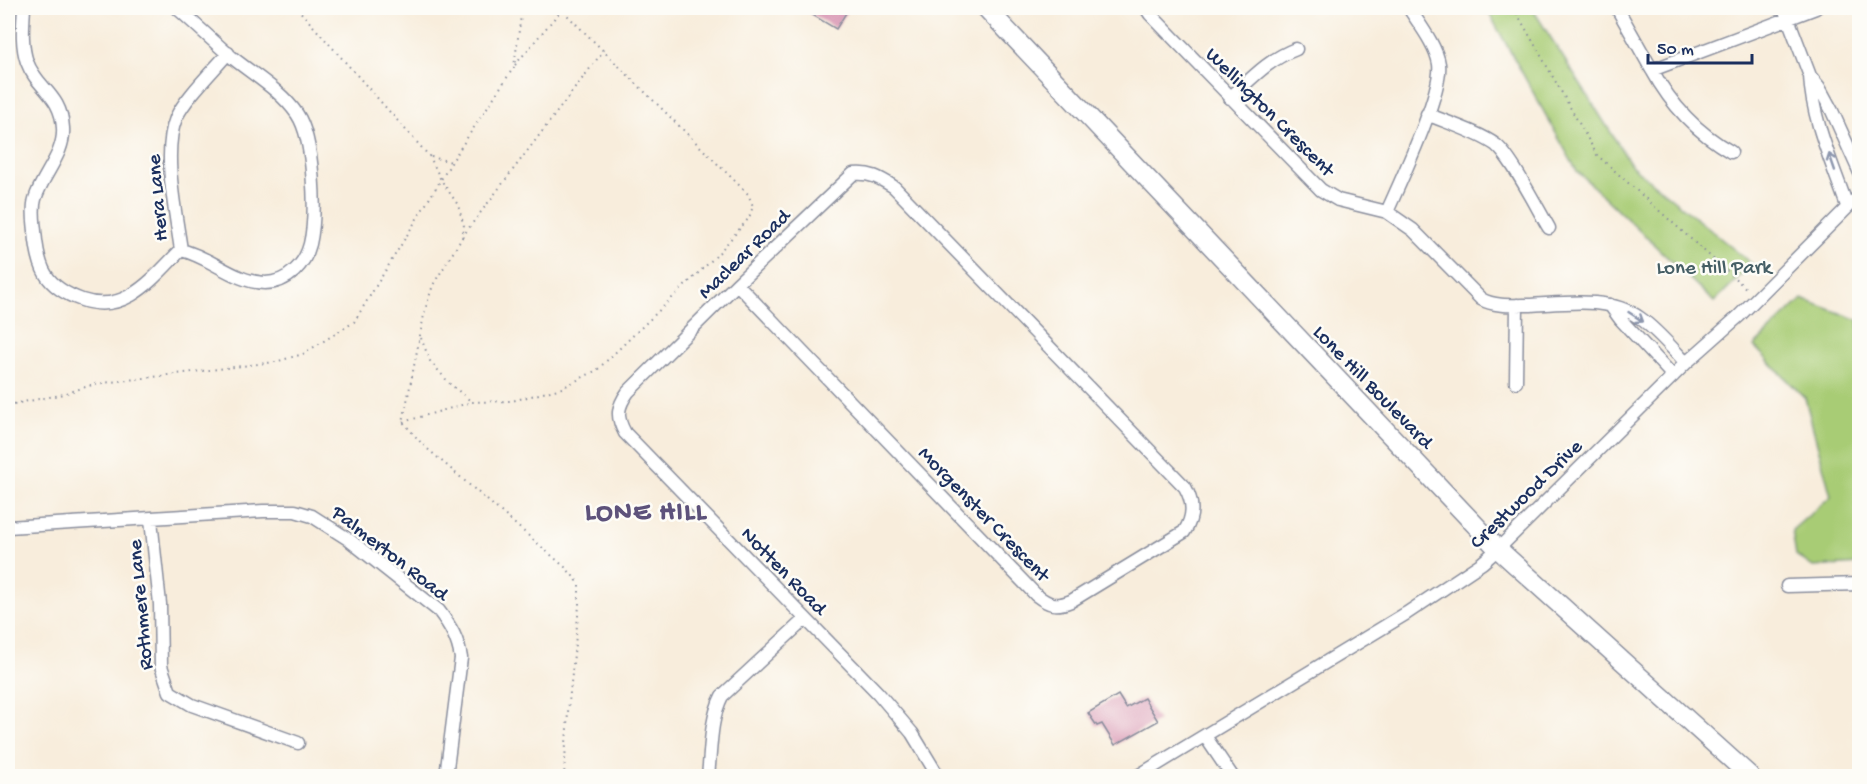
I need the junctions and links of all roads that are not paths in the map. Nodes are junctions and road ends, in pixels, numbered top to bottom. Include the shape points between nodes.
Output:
1 (24, 8) edge
2 (177, 8) edge
3 (986, 8) edge
4 (1146, 8) edge
5 (1409, 8) edge
6 (1617, 8) edge
7 (1816, 8) edge
8 (1786, 12) edge
9 (1296, 49) dead end
10 (228, 53) junction
11 (1652, 70) junction
12 (1810, 76) junction
13 (1230, 98) junction
14 (1427, 114) junction
15 (1731, 152) dead end
16 (1860, 173) edge
17 (894, 188) joint
18 (1860, 195) edge
19 (1848, 206) junction
20 (1387, 212) junction
21 (1549, 228) dead end
22 (181, 250) junction
23 (737, 284) junction
24 (1517, 305) junction
25 (1610, 305) junction
26 (1686, 363) junction
27 (1673, 376) junction
28 (1516, 382) dead end
29 (628, 392) joint
30 (151, 520) junction
31 (8, 527) edge
32 (1498, 549) junction
33 (1860, 584) edge
34 (1787, 586) dead end
35 (805, 619) junction
36 (1205, 736) junction
37 (298, 743) dead end
38 (446, 777) edge
39 (708, 777) edge
40 (938, 777) edge
41 (1138, 777) edge
42 (1232, 777) edge
43 (1750, 777) edge

1 - 22 street via 22,27 27,62 55,100 62,115 64,135 34,201 36,246 43,273 64,293 107,304 138,292
2 - 10 street
3 - 32 street, Lone Hill Boulevard
4 - 13 street, Wellington Crescent
5 - 14 street via 1439,65
6 - 11 street
7 - 8 street
8 - 11 street
8 - 12 street
9 - 13 street via 1267,64
10 - 22 street, Hera Lane via 187,102 172,133 172,184
10 - 22 street via 284,100 304,129 309,141 314,213 310,246 294,272 266,283 243,279
11 - 15 street via 1663,90 1693,124
12 - 16 street via 1832,111
19 -> 12 street via 1817,118
13 - 20 street, Wellington Crescent via 1326,194
14 - 20 street
14 - 21 street via 1497,146
17 - 23 street, Maclear Road via 872,175 854,174
17 - 23 street, Morgenster Crescent via 1185,487 1192,509 1191,522 1184,532 1071,601 1059,606 1048,604
18 - 19 street, Crestwood Drive
19 - 26 street, Crestwood Drive
20 - 24 street, Wellington Crescent via 1413,230 1480,299
23 - 29 street, Maclear Road
24 - 25 street, Wellington Crescent
24 - 28 street
25 -> 26 street, Wellington Crescent via 1641,318
25 - 27 street
26 - 27 street, Crestwood Drive
27 - 32 street, Crestwood Drive
29 - 35 street, Notten Road via 618,412 625,433
30 - 31 street, Palmerton Road
30 - 37 street, Rothmere Lane via 160,604 161,666 170,692 192,705
30 - 38 street, Palmerton Road via 262,511 295,511 312,516 348,539 439,611 458,641 461,658
32 - 36 street, Crestwood Drive via 1407,613
32 - 43 street, Lone Hill Boulevard
33 - 34 street
35 - 39 street via 723,696 714,722
35 - 40 street, Notten Road via 898,715
36 - 41 street, Crestwood Drive
36 - 42 street

